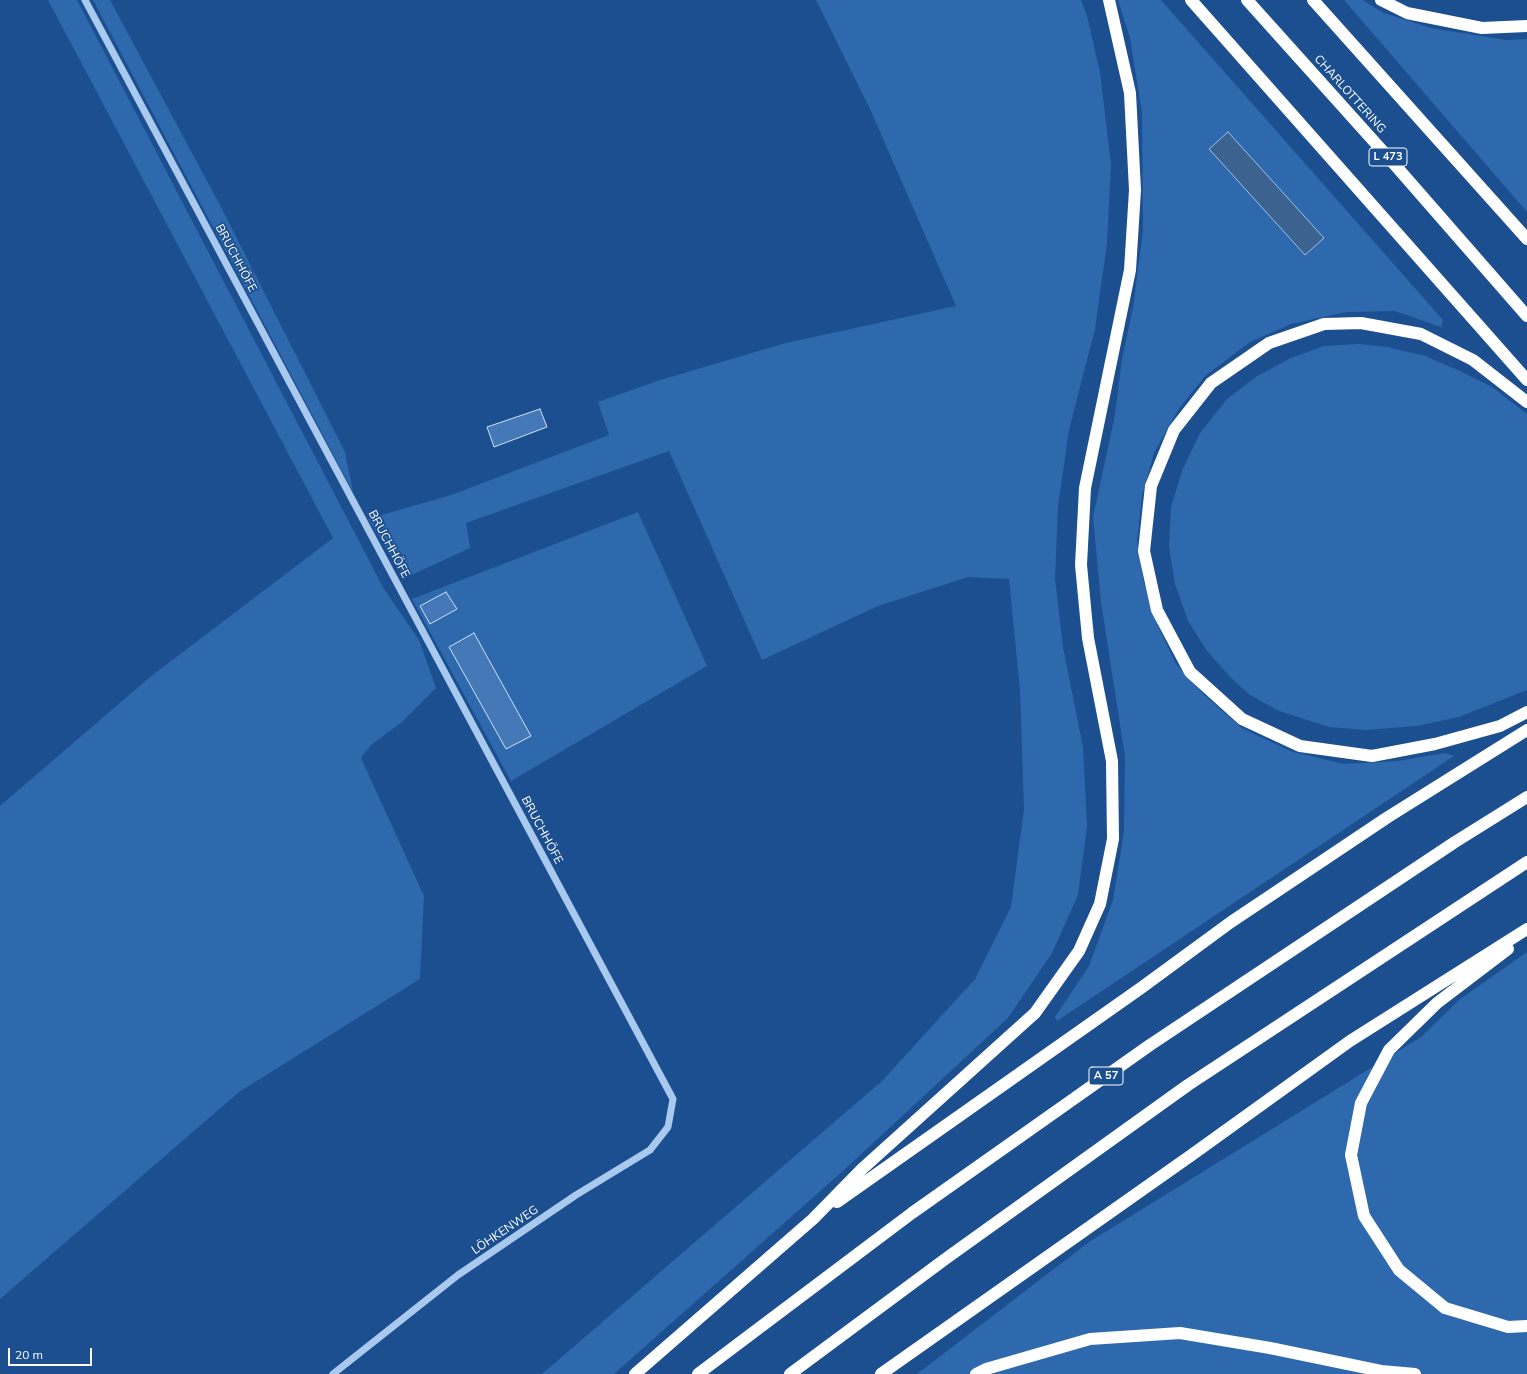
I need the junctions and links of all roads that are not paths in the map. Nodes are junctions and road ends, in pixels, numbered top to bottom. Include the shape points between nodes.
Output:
1 (85, 0) edge
2 (1109, 0) edge
3 (1191, 0) edge
4 (1247, 0) edge
5 (1313, 0) edge
6 (1381, 0) edge
7 (1527, 26) edge
8 (1527, 239) edge
9 (1527, 316) edge
10 (1527, 380) edge
11 (1527, 402) edge
12 (1527, 712) edge
13 (1527, 730) edge
14 (1527, 797) edge
15 (1527, 862) edge
16 (1527, 929) edge
17 (1527, 935) edge
18 (673, 1098) joint
19 (813, 1219) junction
20 (1527, 1326) edge
21 (333, 1374) edge
22 (635, 1374) edge
23 (698, 1374) edge
24 (790, 1374) edge
25 (881, 1374) edge
26 (976, 1374) edge
27 (1414, 1374) edge

1 - 18 street, BRUCHHÖFE
2 - 19 highway via 1130,93 1135,190 1130,270 1085,488 1081,565 1088,638 1112,761 1113,839 1100,904 1079,951 1035,1013 862,1169
3 - 10 highway
4 - 9 highway, CHARLOTTERING / L 473
5 - 8 highway
6 - 7 highway via 1407,13 1482,28
11 - 12 highway via 1473,360 1421,334 1362,323 1324,324 1269,343 1211,383 1174,430 1151,486 1144,551 1157,610 1190,672 1242,719 1300,746 1372,756 1435,744 1500,726
13 - 19 highway via 1388,817 1231,922
14 - 23 highway, A 57 via 1448,846 1144,1049 912,1213
15 - 24 highway via 1188,1086 948,1257
16 - 25 highway via 1350,1041
17 - 20 highway via 1437,1003 1390,1050 1361,1103 1351,1155 1364,1216 1398,1270 1445,1308 1508,1327
18 - 21 street, LÖHKENWEG via 668,1127 650,1150 576,1195 458,1275
19 - 22 highway
26 - 27 highway via 1090,1339 1180,1333 1381,1371

